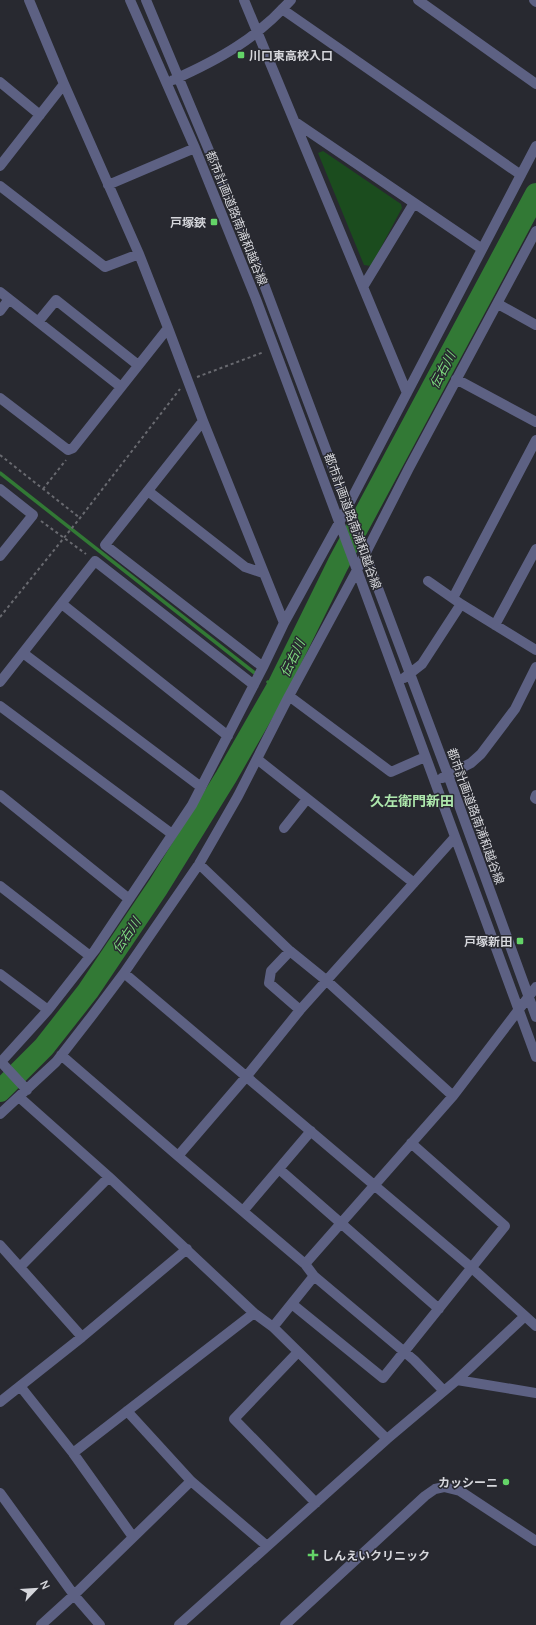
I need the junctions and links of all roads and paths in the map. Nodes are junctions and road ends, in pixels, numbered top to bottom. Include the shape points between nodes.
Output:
1 (29, 0) edge
2 (130, 0) edge
3 (146, 0) edge
4 (244, 0) edge
5 (291, 0) edge
6 (418, 0) edge
7 (282, 9) junction
8 (258, 32) junction
9 (179, 77) junction
10 (0, 82) edge
11 (167, 83) junction
12 (64, 84) junction
13 (536, 84) edge
14 (40, 115) junction
15 (295, 122) junction
16 (536, 146) edge
17 (195, 148) junction
18 (0, 166) edge
19 (521, 175) junction
20 (108, 185) junction
21 (0, 186) edge
22 (414, 203) junction
23 (536, 231) edge
24 (533, 243) edge
25 (482, 249) junction
26 (139, 254) junction
27 (363, 287) junction
28 (0, 292) edge
29 (9, 299) junction
30 (498, 304) junction
31 (0, 311) edge
32 (38, 322) junction
33 (536, 325) edge
34 (168, 328) junction
35 (275, 348) junction
36 (138, 365) junction
37 (456, 379) junction
38 (189, 382) junction
39 (121, 387) junction
40 (407, 393) junction
41 (0, 398) edge
42 (203, 421) junction
43 (536, 422) edge
44 (536, 440) edge
45 (71, 449) junction
46 (0, 455) edge
47 (0, 489) edge
48 (43, 489) junction
49 (148, 491) junction
50 (347, 506) junction
51 (33, 515) junction
52 (80, 518) junction
53 (339, 523) junction
54 (64, 538) junction
55 (536, 549) edge
56 (363, 551) junction
57 (0, 556) edge
58 (95, 561) junction
59 (356, 566) junction
60 (263, 573) junction
61 (428, 582) dead end
62 (457, 601) junction
63 (62, 604) junction
64 (0, 617) edge
65 (284, 623) junction
66 (495, 625) junction
67 (536, 650) edge
68 (24, 653) junction
69 (263, 667) junction
70 (536, 667) edge
71 (409, 675) junction
72 (0, 682) edge
73 (398, 682) junction
74 (254, 684) junction
75 (289, 696) junction
76 (0, 706) edge
77 (228, 736) junction
78 (425, 757) junction
79 (257, 759) junction
80 (448, 775) junction
81 (434, 782) junction
82 (201, 787) junction
83 (0, 795) edge
84 (536, 795) edge
85 (307, 799) junction
86 (536, 799) edge
87 (284, 828) dead end
88 (172, 834) junction
89 (455, 837) junction
90 (199, 864) junction
91 (414, 883) junction
92 (0, 886) edge
93 (129, 899) junction
94 (290, 951) junction
95 (90, 956) junction
96 (0, 974) edge
97 (124, 974) junction
98 (327, 981) junction
99 (536, 987) edge
100 (529, 997) junction
101 (48, 1010) junction
102 (300, 1010) junction
103 (519, 1011) junction
104 (536, 1017) edge
105 (61, 1055) junction
106 (536, 1057) edge
107 (0, 1063) edge
108 (246, 1077) junction
109 (27, 1090) junction
110 (453, 1096) junction
111 (19, 1097) junction
112 (0, 1114) edge
113 (311, 1131) junction
114 (411, 1143) junction
115 (178, 1156) junction
116 (279, 1169) junction
117 (109, 1177) junction
118 (374, 1184) junction
119 (243, 1211) junction
120 (341, 1224) junction
121 (187, 1249) junction
122 (2, 1250) edge
123 (305, 1264) junction
124 (20, 1267) junction
125 (472, 1268) junction
126 (314, 1276) junction
127 (292, 1304) junction
128 (439, 1309) junction
129 (254, 1313) junction
130 (525, 1316) junction
131 (536, 1326) edge
132 (273, 1327) junction
133 (82, 1337) junction
134 (404, 1351) junction
135 (298, 1352) junction
136 (457, 1380) junction
137 (20, 1386) junction
138 (444, 1391) junction
139 (536, 1393) edge
140 (0, 1402) edge
141 (128, 1411) junction
142 (387, 1439) junction
143 (73, 1452) junction
144 (191, 1481) junction
145 (0, 1493) edge
146 (316, 1503) junction
147 (133, 1537) junction
148 (536, 1541) edge
149 (267, 1546) junction
150 (74, 1595) junction
151 (41, 1625) edge
152 (100, 1625) edge
153 (179, 1625) edge
154 (286, 1625) edge

1 - 12 street
2 - 11 street, 都市計画道路南浦和越谷線
3 - 9 street, 都市計画道路南浦和越谷線
4 - 8 street
5 - 7 street
6 - 13 street
7 - 8 street
7 - 19 street
8 - 9 street via 222,56
8 - 15 street
9 - 11 street
9 - 50 street, 都市計画道路南浦和越谷線 via 256,263
10 - 14 street
11 - 17 street, 都市計画道路南浦和越谷線
12 - 14 street
12 - 20 street
14 - 18 street
15 - 22 street
15 - 27 street
16 - 19 street
17 - 20 street
17 - 35 street, 都市計画道路南浦和越谷線
19 - 25 street
20 - 26 street
21 - 26 street via 105,267
22 - 25 street
22 - 27 street
23 - 24 street
24 - 30 street
25 - 40 street
26 - 34 street
27 - 40 street
28 - 29 street
29 - 31 street
29 - 32 street
30 - 33 street
30 - 37 street
32 - 36 street via 56,300
32 - 39 street
34 - 36 street
34 - 38 street
35 - 38 path
35 - 53 street, 都市計画道路南浦和越谷線
36 - 39 street
37 - 43 street
37 - 56 street
38 - 42 street
38 - 52 path
39 - 45 street
40 - 50 street
41 - 45 street via 68,450
42 - 49 street
42 - 60 street
44 - 62 street
45 - 48 path via 71,454
46 - 48 path
47 - 51 street
48 - 52 path
49 - 60 street via 245,567
49 - 69 street via 106,545
50 - 53 street
50 - 56 street, 都市計画道路南浦和越谷線
51 - 54 path
51 - 57 street
52 - 54 path
53 - 59 street, 都市計画道路南浦和越谷線
53 - 65 street
54 - 58 path
54 - 64 path
55 - 66 street
56 - 59 street
56 - 71 street, 都市計画道路南浦和越谷線
58 - 63 street
58 - 74 street
59 - 73 street, 都市計画道路南浦和越谷線
59 - 75 street
60 - 65 street
61 - 62 street
62 - 66 street
62 - 71 street via 422,664
63 - 68 street
63 - 77 street
65 - 69 street
66 - 67 street
68 - 72 street
68 - 82 street
69 - 74 street
70 - 80 street via 515,709 481,754 471,763
71 - 73 street
71 - 80 street, 都市計画道路南浦和越谷線
73 - 78 street, 都市計画道路南浦和越谷線
74 - 77 street
75 - 78 street via 390,772
75 - 79 street
76 - 88 street
77 - 82 street
78 - 81 street, 都市計画道路南浦和越谷線
79 - 85 street
79 - 90 street
80 - 81 street
80 - 100 street, 都市計画道路南浦和越谷線
81 - 89 street, 都市計画道路南浦和越谷線
82 - 88 street
83 - 93 street
84 - 86 street
85 - 87 street
85 - 91 street
88 - 93 street
89 - 91 street
89 - 103 street, 都市計画道路南浦和越谷線
90 - 94 street
90 - 97 street
91 - 98 street
92 - 95 street
93 - 95 street
94 - 98 street
94 - 102 street via 271,971 269,983
95 - 101 street
96 - 101 street
97 - 105 street
97 - 108 street
98 - 102 street
98 - 110 street
99 - 100 street
100 - 103 street
100 - 104 street, 都市計画道路南浦和越谷線
101 - 107 street
102 - 108 street
103 - 106 street, 都市計画道路南浦和越谷線
103 - 110 street
105 - 109 street
105 - 115 street
107 - 109 street
108 - 113 street
108 - 115 street
109 - 111 street
110 - 114 street
111 - 112 street
111 - 117 street
113 - 116 street
113 - 118 street
114 - 118 street
114 - 125 street via 505,1226
115 - 119 street
116 - 119 street
116 - 120 street
117 - 121 street
117 - 124 street
118 - 120 street
118 - 125 street
119 - 123 street
120 - 123 street
120 - 128 street
121 - 129 street
121 - 133 street
122 - 124 street
123 - 126 street
124 - 133 street
125 - 128 street
125 - 130 street
126 - 127 street
126 - 134 street
127 - 132 street
127 - 134 street via 383,1378
128 - 134 street
129 - 132 street
129 - 141 street
130 - 131 street
130 - 136 street
132 - 135 street
133 - 137 street
134 - 138 street
135 - 142 street
135 - 146 street via 234,1419
136 - 138 street
136 - 139 street
137 - 140 street
137 - 143 street
138 - 142 street
141 - 143 street
141 - 144 street
142 - 146 street
143 - 147 street
144 - 147 street
144 - 149 street
145 - 150 street
146 - 149 street
147 - 150 street
148 - 154 street via 460,1490 444,1487 435,1489
149 - 153 street
150 - 151 street
150 - 152 street

